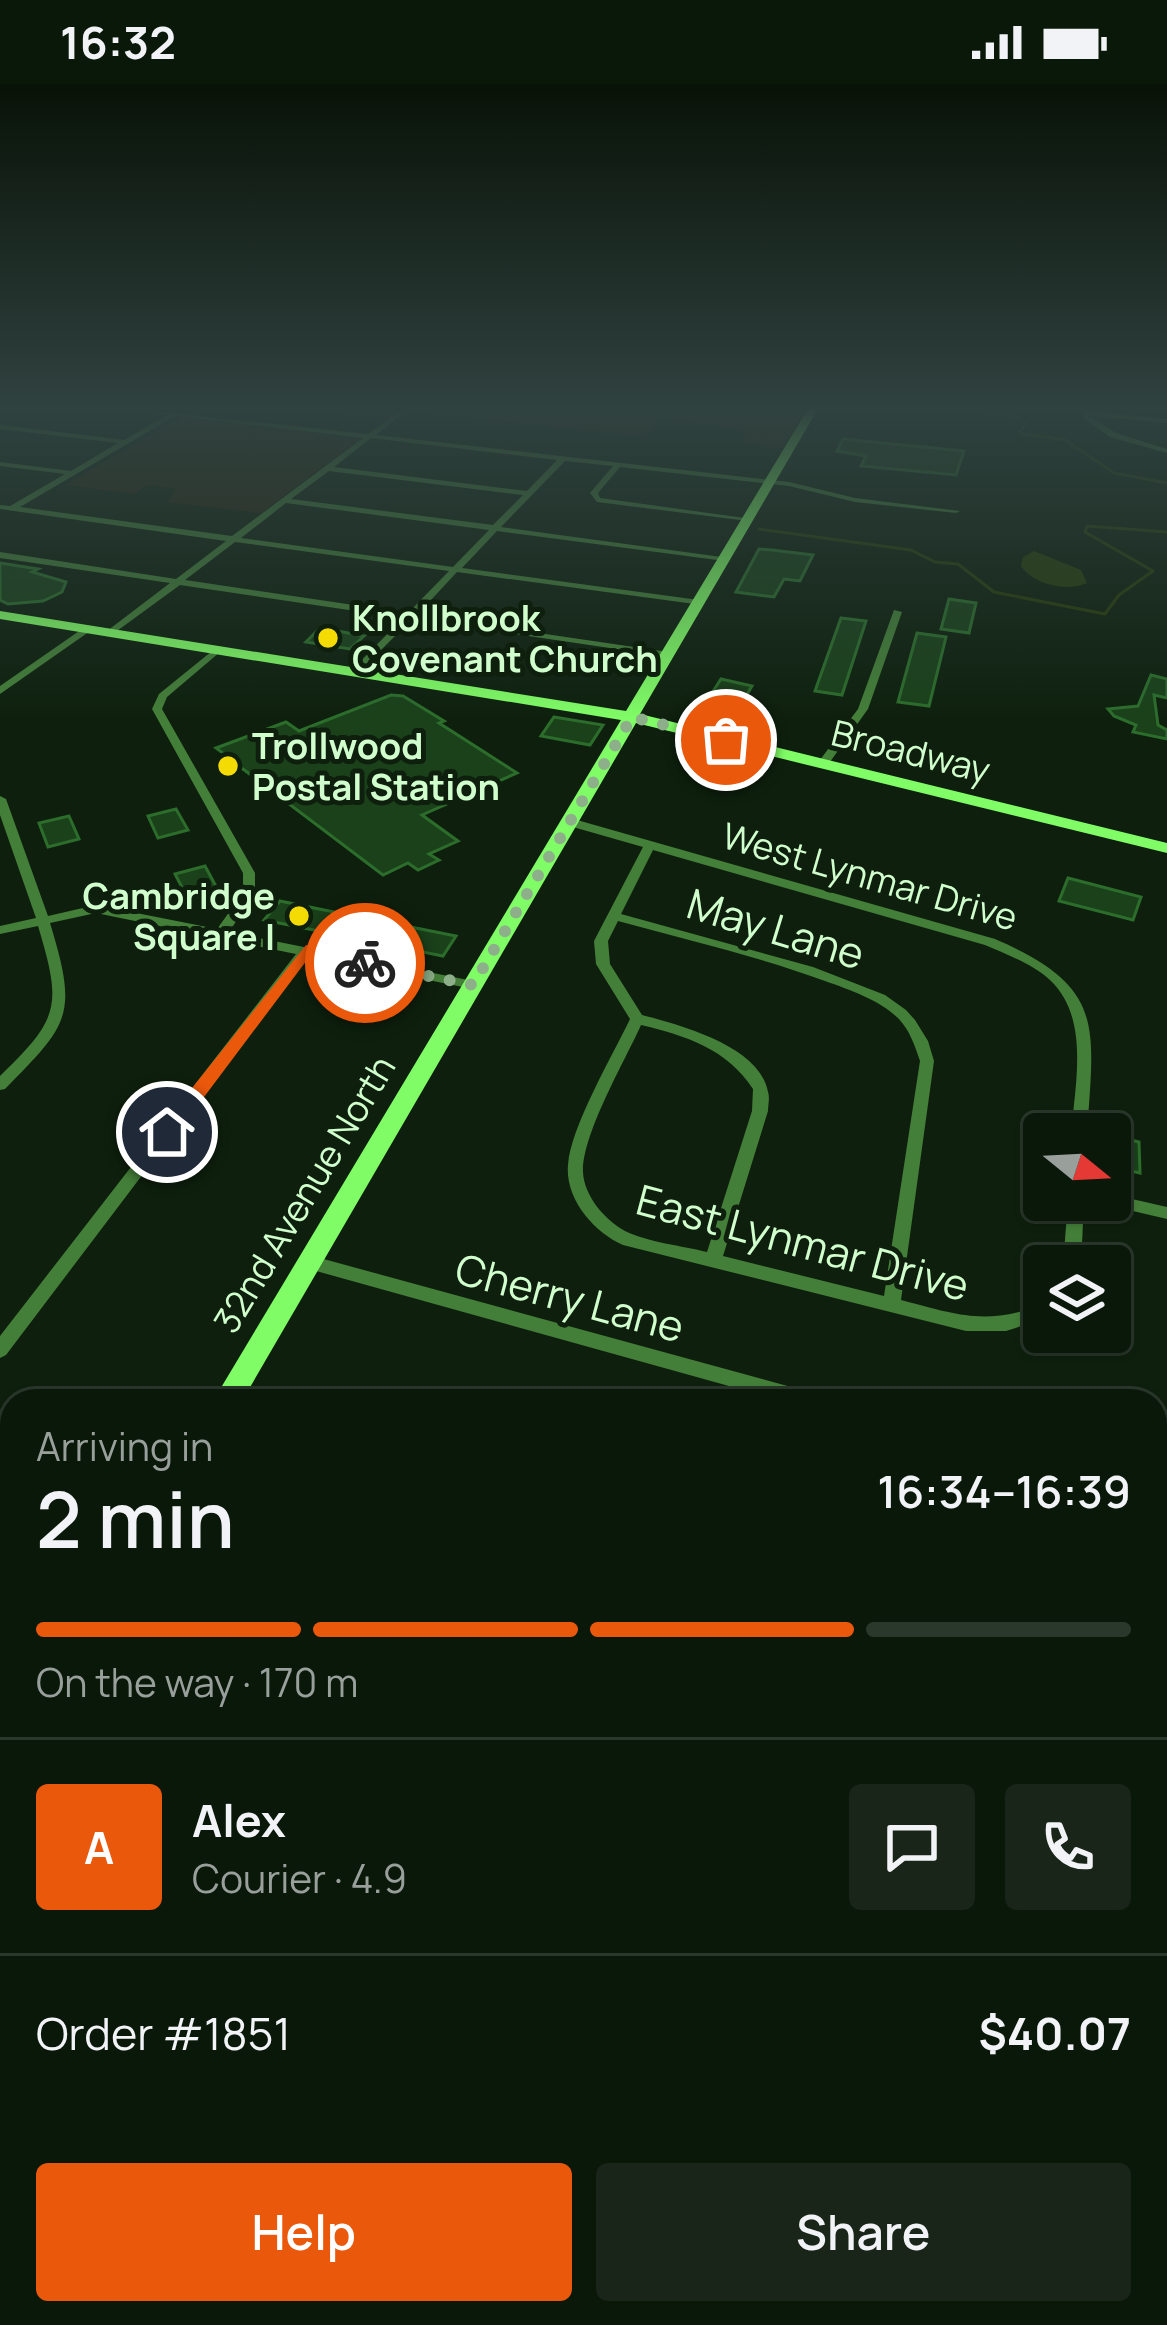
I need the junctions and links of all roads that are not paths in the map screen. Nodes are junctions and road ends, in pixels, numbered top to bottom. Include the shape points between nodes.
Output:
1 (38, 512) edge
2 (270, 512) edge
3 (367, 512) edge
4 (510, 512) edge
5 (689, 512) edge
6 (752, 512) edge
7 (748, 519) junction
8 (495, 528) junction
9 (233, 539) junction
10 (0, 555) edge
11 (725, 558) junction
12 (455, 569) junction
13 (178, 581) junction
14 (699, 603) junction
15 (897, 612) dead end
16 (0, 615) edge
17 (410, 616) junction
18 (88, 629) junction
19 (110, 633) junction
20 (218, 650) junction
21 (668, 655) junction
22 (356, 672) junction
23 (0, 692) edge
24 (632, 717) junction
25 (824, 764) junction
26 (0, 799) edge
27 (570, 822) junction
28 (649, 846) junction
29 (1167, 848) edge
30 (613, 916) junction
31 (40, 920) junction
32 (0, 930) edge
33 (221, 933) junction
34 (306, 950) junction
35 (473, 985) junction
36 (638, 1019) junction
37 (0, 1085) edge
38 (1080, 1113) edge
39 (1131, 1205) edge
40 (1167, 1213) edge
41 (713, 1260) junction
42 (309, 1262) junction
43 (891, 1305) junction
44 (1023, 1321) edge
45 (0, 1350) edge
46 (234, 1389) edge
47 (769, 1389) edge

1 - 9 street
2 - 9 street
3 - 8 street
4 - 8 street
5 - 7 street
6 - 7 street, 32nd Avenue North
7 - 11 street, 32nd Avenue North
8 - 11 street
8 - 12 street
9 - 12 street
9 - 13 street
10 - 13 street
11 - 14 street, 32nd Avenue North
12 - 14 street
12 - 17 street
13 - 17 street
13 - 19 street
14 - 21 street, 32nd Avenue North
15 - 25 street via 863,709
16 - 18 street, Broadway
17 - 21 street
17 - 22 street
18 - 19 street, Broadway
18 - 23 street
19 - 20 street, Broadway
20 - 22 street, Broadway
20 - 33 street via 157,709 249,873 249,893
21 - 24 street, 32nd Avenue North
22 - 24 street, Broadway
24 - 25 street, Broadway
24 - 27 street, 32nd Avenue North
25 - 29 street, Broadway
26 - 31 street
27 - 28 street, West Lynmar Drive
27 - 35 street, 32nd Avenue North
28 - 30 street
28 - 38 street, West Lynmar Drive via 990,942 1039,963 1082,1013
30 - 36 street via 603,964
30 - 43 street, May Lane via 853,987 901,1012 914,1029 927,1061
31 - 32 street
31 - 33 street via 95,909
31 - 37 street via 58,1016
33 - 34 street
34 - 35 street
34 - 45 street
35 - 42 street, 32nd Avenue North
36 - 41 street via 733,1052 761,1089
36 - 41 street, East Lynmar Drive via 575,1168 586,1207 622,1238
39 - 40 street
41 - 43 street, East Lynmar Drive
42 - 46 street, 32nd Avenue North
42 - 47 street, Cherry Lane
43 - 44 street, East Lynmar Drive via 996,1327

